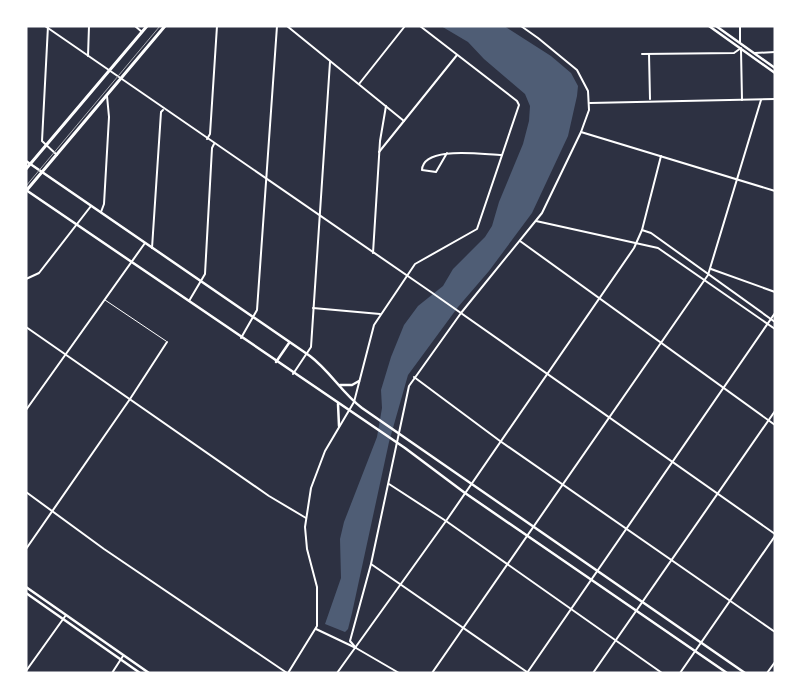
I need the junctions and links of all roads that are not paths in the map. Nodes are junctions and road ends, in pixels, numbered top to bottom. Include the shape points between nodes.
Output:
1 (89, 26) edge
2 (135, 26) edge
3 (147, 26) edge
4 (165, 26) edge
5 (217, 26) edge
6 (277, 26) edge
7 (287, 26) edge
8 (404, 26) edge
9 (420, 26) edge
10 (521, 26) edge
11 (709, 26) edge
12 (716, 26) edge
13 (740, 26) edge
14 (47, 27) edge
15 (142, 32) junction
16 (740, 44) junction
17 (741, 48) junction
18 (775, 52) edge
19 (753, 53) junction
20 (642, 54) dead end
21 (649, 54) junction
22 (457, 55) junction
23 (88, 56) junction
24 (330, 62) junction
25 (775, 68) edge
26 (109, 71) junction
27 (775, 73) edge
28 (121, 79) junction
29 (359, 84) junction
30 (107, 96) junction
31 (775, 99) edge
32 (650, 100) junction
33 (742, 100) junction
34 (761, 100) junction
35 (590, 103) junction
36 (386, 106) junction
37 (164, 110) junction
38 (404, 121) junction
39 (581, 132) junction
40 (207, 139) junction
41 (214, 144) junction
42 (46, 145) junction
43 (380, 152) junction
44 (446, 153) junction
45 (57, 155) junction
46 (502, 155) junction
47 (661, 156) junction
48 (28, 163) edge
49 (26, 168) edge
50 (42, 172) junction
51 (265, 178) junction
52 (738, 180) junction
53 (26, 191) edge
54 (775, 191) edge
55 (91, 206) junction
56 (101, 212) junction
57 (320, 217) junction
58 (536, 221) junction
59 (78, 226) junction
60 (642, 230) junction
61 (520, 241) junction
62 (637, 242) junction
63 (145, 243) junction
64 (152, 248) junction
65 (373, 253) junction
66 (131, 263) junction
67 (711, 269) junction
68 (406, 275) junction
69 (708, 275) junction
70 (26, 279) edge
71 (705, 279) junction
72 (202, 282) junction
73 (775, 292) edge
74 (104, 299) junction
75 (598, 299) junction
76 (188, 302) junction
77 (313, 308) junction
78 (461, 313) junction
79 (775, 313) edge
80 (380, 314) junction
81 (254, 318) junction
82 (771, 320) junction
83 (775, 322) edge
84 (768, 324) junction
85 (26, 328) edge
86 (775, 329) edge
87 (241, 338) junction
88 (167, 342) joint
89 (290, 342) junction
90 (660, 344) junction
91 (65, 354) junction
92 (308, 354) junction
93 (276, 362) junction
94 (293, 374) junction
95 (546, 374) junction
96 (414, 377) junction
97 (359, 381) junction
98 (339, 385) junction
99 (724, 389) junction
100 (130, 399) junction
101 (354, 402) junction
102 (338, 404) junction
103 (26, 410) edge
104 (775, 411) edge
105 (348, 412) junction
106 (609, 418) junction
107 (768, 420) junction
108 (775, 425) edge
109 (339, 426) junction
110 (399, 434) junction
111 (500, 441) junction
112 (397, 443) junction
113 (673, 462) junction
114 (388, 483) junction
115 (471, 484) junction
116 (563, 485) junction
117 (26, 492) edge
118 (465, 493) junction
119 (718, 494) junction
120 (53, 511) junction
121 (306, 518) junction
122 (446, 521) junction
123 (534, 528) junction
124 (626, 529) junction
125 (528, 535) junction
126 (775, 535) edge
127 (26, 550) edge
128 (671, 560) junction
129 (371, 564) junction
130 (508, 565) junction
131 (597, 571) junction
132 (592, 579) junction
133 (400, 585) junction
134 (26, 587) edge
135 (26, 593) edge
136 (730, 601) junction
137 (642, 602) junction
138 (571, 609) junction
139 (637, 610) junction
140 (66, 615) junction
141 (63, 619) junction
142 (464, 628) junction
143 (316, 629) junction
144 (775, 632) edge
145 (615, 640) junction
146 (701, 642) junction
147 (356, 648) junction
148 (695, 650) junction
149 (124, 655) junction
150 (121, 660) junction
151 (775, 662) edge
152 (26, 671) edge
153 (112, 673) edge
154 (140, 673) edge
155 (149, 673) edge
156 (287, 673) edge
157 (337, 673) edge
158 (399, 673) edge
159 (432, 673) edge
160 (527, 673) edge
161 (593, 673) edge
162 (662, 673) edge
163 (680, 673) edge
164 (727, 673) edge
165 (744, 673) edge
166 (767, 673) edge

1 - 23 street
2 - 15 street
3 - 15 main road
4 - 28 main road
5 - 40 street via 210,134
6 - 51 street
7 - 24 street
8 - 29 street
9 - 22 street
10 - 35 street via 577,70 586,84
11 - 17 street
12 - 16 street
13 - 16 street
14 - 23 street
14 - 42 street via 42,141
15 - 26 main road
16 - 17 street
16 - 19 street
17 - 21 street via 734,53
17 - 27 street
17 - 33 street
18 - 19 street
19 - 25 street
20 - 21 street
21 - 32 street
22 - 38 street
22 - 46 street via 518,102
23 - 26 street
24 - 29 street
24 - 57 street
26 - 28 street
26 - 42 main road
28 - 30 main road
28 - 37 street
29 - 36 street
30 - 45 main road
30 - 56 street via 109,117
31 - 34 street
32 - 33 street
32 - 35 street
33 - 34 street
34 - 52 street
35 - 39 street
36 - 38 street
36 - 43 street
37 - 40 street
37 - 64 street via 161,112
38 - 43 street
39 - 47 street
39 - 58 street via 549,202
40 - 41 street
41 - 51 street
41 - 72 street
42 - 45 street
42 - 48 main road
43 - 65 street
44 - 44 street via 436,172 422,170 433,155
44 - 46 street
45 - 50 main road
46 - 68 street via 477,229 415,264
47 - 52 street
47 - 60 street
48 - 49 main road
48 - 50 street
50 - 53 main road
50 - 55 street
51 - 57 street
51 - 81 street
52 - 54 street
52 - 67 street
53 - 59 street
55 - 56 street
55 - 59 street
56 - 63 street
57 - 65 street
57 - 77 street
58 - 61 street
58 - 62 street
59 - 66 street
59 - 70 street via 39,273
60 - 62 street
60 - 69 street via 651,233
61 - 75 street
61 - 78 street
62 - 71 street via 658,248
62 - 75 street
63 - 64 street
63 - 66 street
64 - 72 street
65 - 68 street
66 - 74 street
66 - 76 street
67 - 69 street
67 - 73 street
68 - 78 street
68 - 80 street
69 - 71 street
69 - 82 street
71 - 84 street
71 - 90 street
72 - 76 street
72 - 81 street
74 - 88 lane
74 - 91 street
75 - 90 street
75 - 95 street
76 - 87 street
77 - 80 street
77 - 92 street
78 - 95 street
78 - 96 street
79 - 82 street
80 - 97 street
81 - 87 street
81 - 89 street
82 - 83 street
82 - 84 street
84 - 86 street
84 - 99 street
85 - 91 street
87 - 93 street
88 - 100 street
89 - 92 street
89 - 93 street
90 - 99 street
90 - 106 street
91 - 100 street
91 - 103 street
92 - 94 street
92 - 98 street
93 - 94 street
94 - 102 street
95 - 106 street
95 - 111 street
96 - 110 street via 407,390
96 - 111 street
97 - 98 street via 352,385
97 - 101 street
98 - 101 street
99 - 107 street
99 - 113 street
100 - 120 street
100 - 121 street
101 - 105 street
101 - 110 street
102 - 105 street
102 - 109 street
104 - 107 street
105 - 109 street
105 - 112 street
106 - 113 street
106 - 116 street
107 - 108 street
107 - 119 street
109 - 121 street via 317,469
110 - 112 street
110 - 115 street
111 - 115 street
111 - 116 street
112 - 114 street
112 - 118 street
113 - 119 street
113 - 124 street
114 - 122 street
114 - 129 street
115 - 118 street
115 - 123 street
116 - 123 street
116 - 124 street
117 - 120 street
118 - 122 street
118 - 125 street
119 - 126 street
119 - 128 street
120 - 127 street
120 - 156 street
121 - 143 street via 307,549 317,587
122 - 130 street
122 - 133 street
123 - 125 street
123 - 131 street
124 - 128 street
124 - 131 street
125 - 130 street
125 - 132 street
126 - 136 street
128 - 136 street
128 - 137 street
129 - 133 street
129 - 147 street via 350,641
130 - 138 street
130 - 142 street
131 - 132 street
131 - 137 street
132 - 138 street
132 - 139 street
133 - 142 street
133 - 147 street
134 - 140 street
135 - 141 street
136 - 144 street
136 - 146 street
137 - 139 street
137 - 146 street
138 - 145 street
138 - 160 street
139 - 145 street
139 - 148 street
140 - 141 street
140 - 149 street
141 - 150 street
141 - 152 street
142 - 159 street
142 - 160 street
143 - 147 street
143 - 156 street
145 - 161 street
145 - 162 street
146 - 148 street
146 - 165 street
147 - 157 street
147 - 158 street
148 - 163 street
148 - 164 street
149 - 150 street
149 - 155 street
150 - 153 street
150 - 154 street
151 - 166 street

